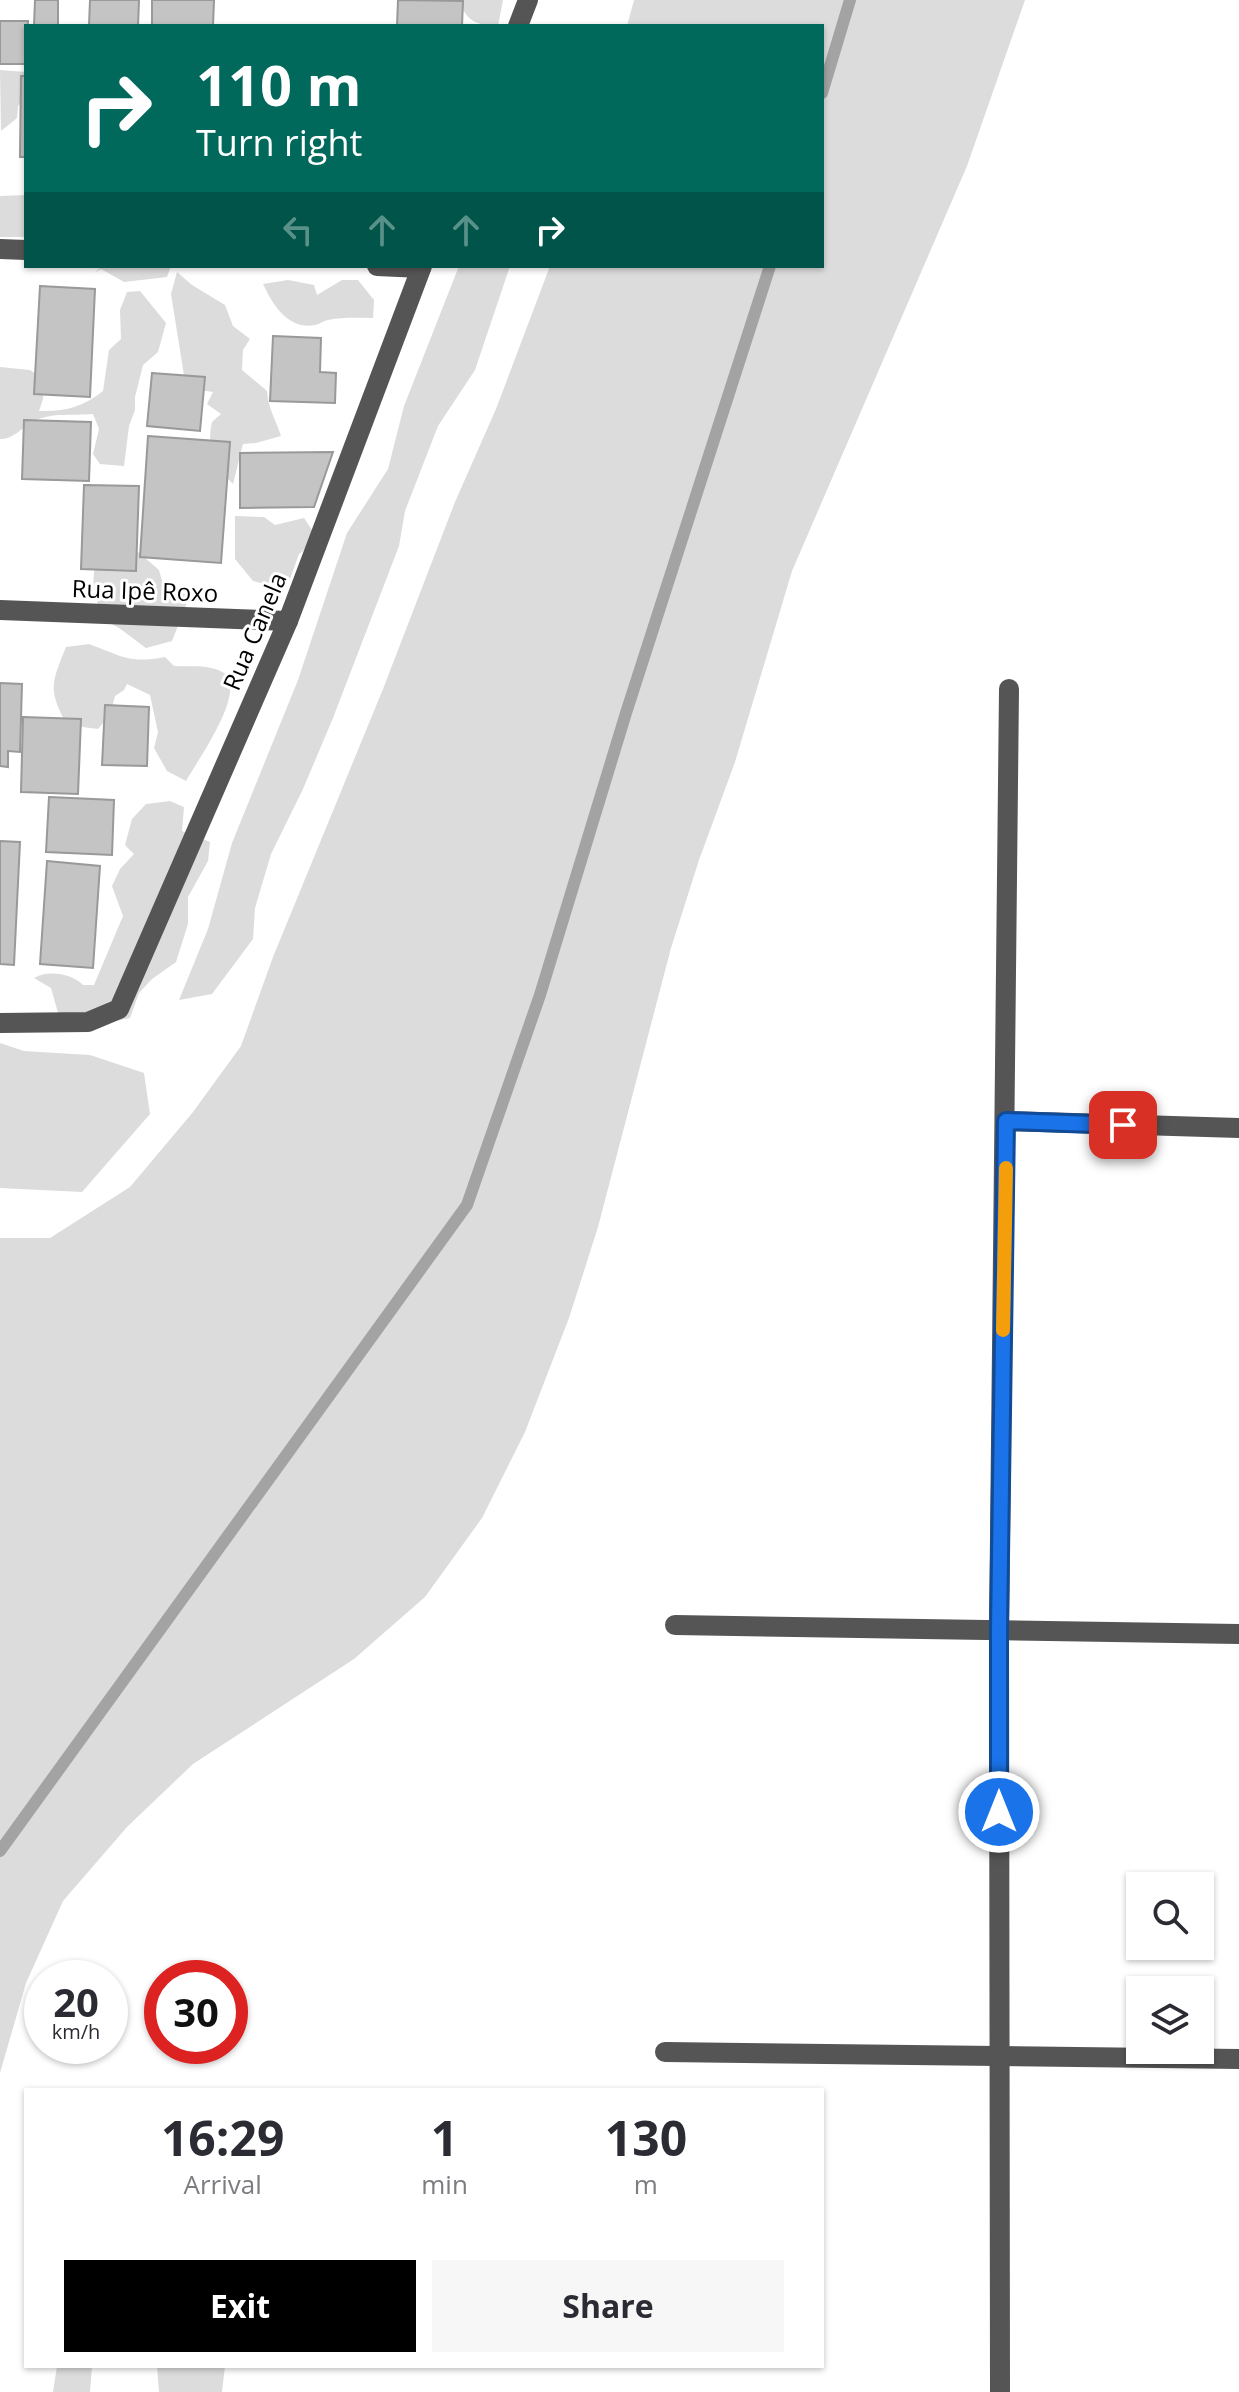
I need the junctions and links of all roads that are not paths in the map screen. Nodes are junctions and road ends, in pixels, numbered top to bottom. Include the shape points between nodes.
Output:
1 (528, 0) edge
2 (519, 24) edge
3 (0, 249) edge
4 (24, 250) edge
5 (421, 268) edge
6 (0, 610) edge
7 (288, 621) junction
8 (1009, 689) dead end
9 (0, 1023) edge
10 (1006, 1121) junction
11 (1239, 1128) edge
12 (675, 1625) dead end
13 (999, 1630) junction
14 (1239, 1634) edge
15 (665, 2052) dead end
16 (999, 2055) junction
17 (1239, 2059) edge
18 (1000, 2392) edge

1 - 2 street
3 - 4 street
5 - 7 street, Rua Canela
6 - 7 street, Rua Ipê Roxo
7 - 9 street, Rua Canela via 119,1009 88,1022
8 - 10 street
10 - 11 street
10 - 13 street
12 - 13 street
13 - 14 street
13 - 16 street
15 - 16 street
16 - 17 street
16 - 18 street

